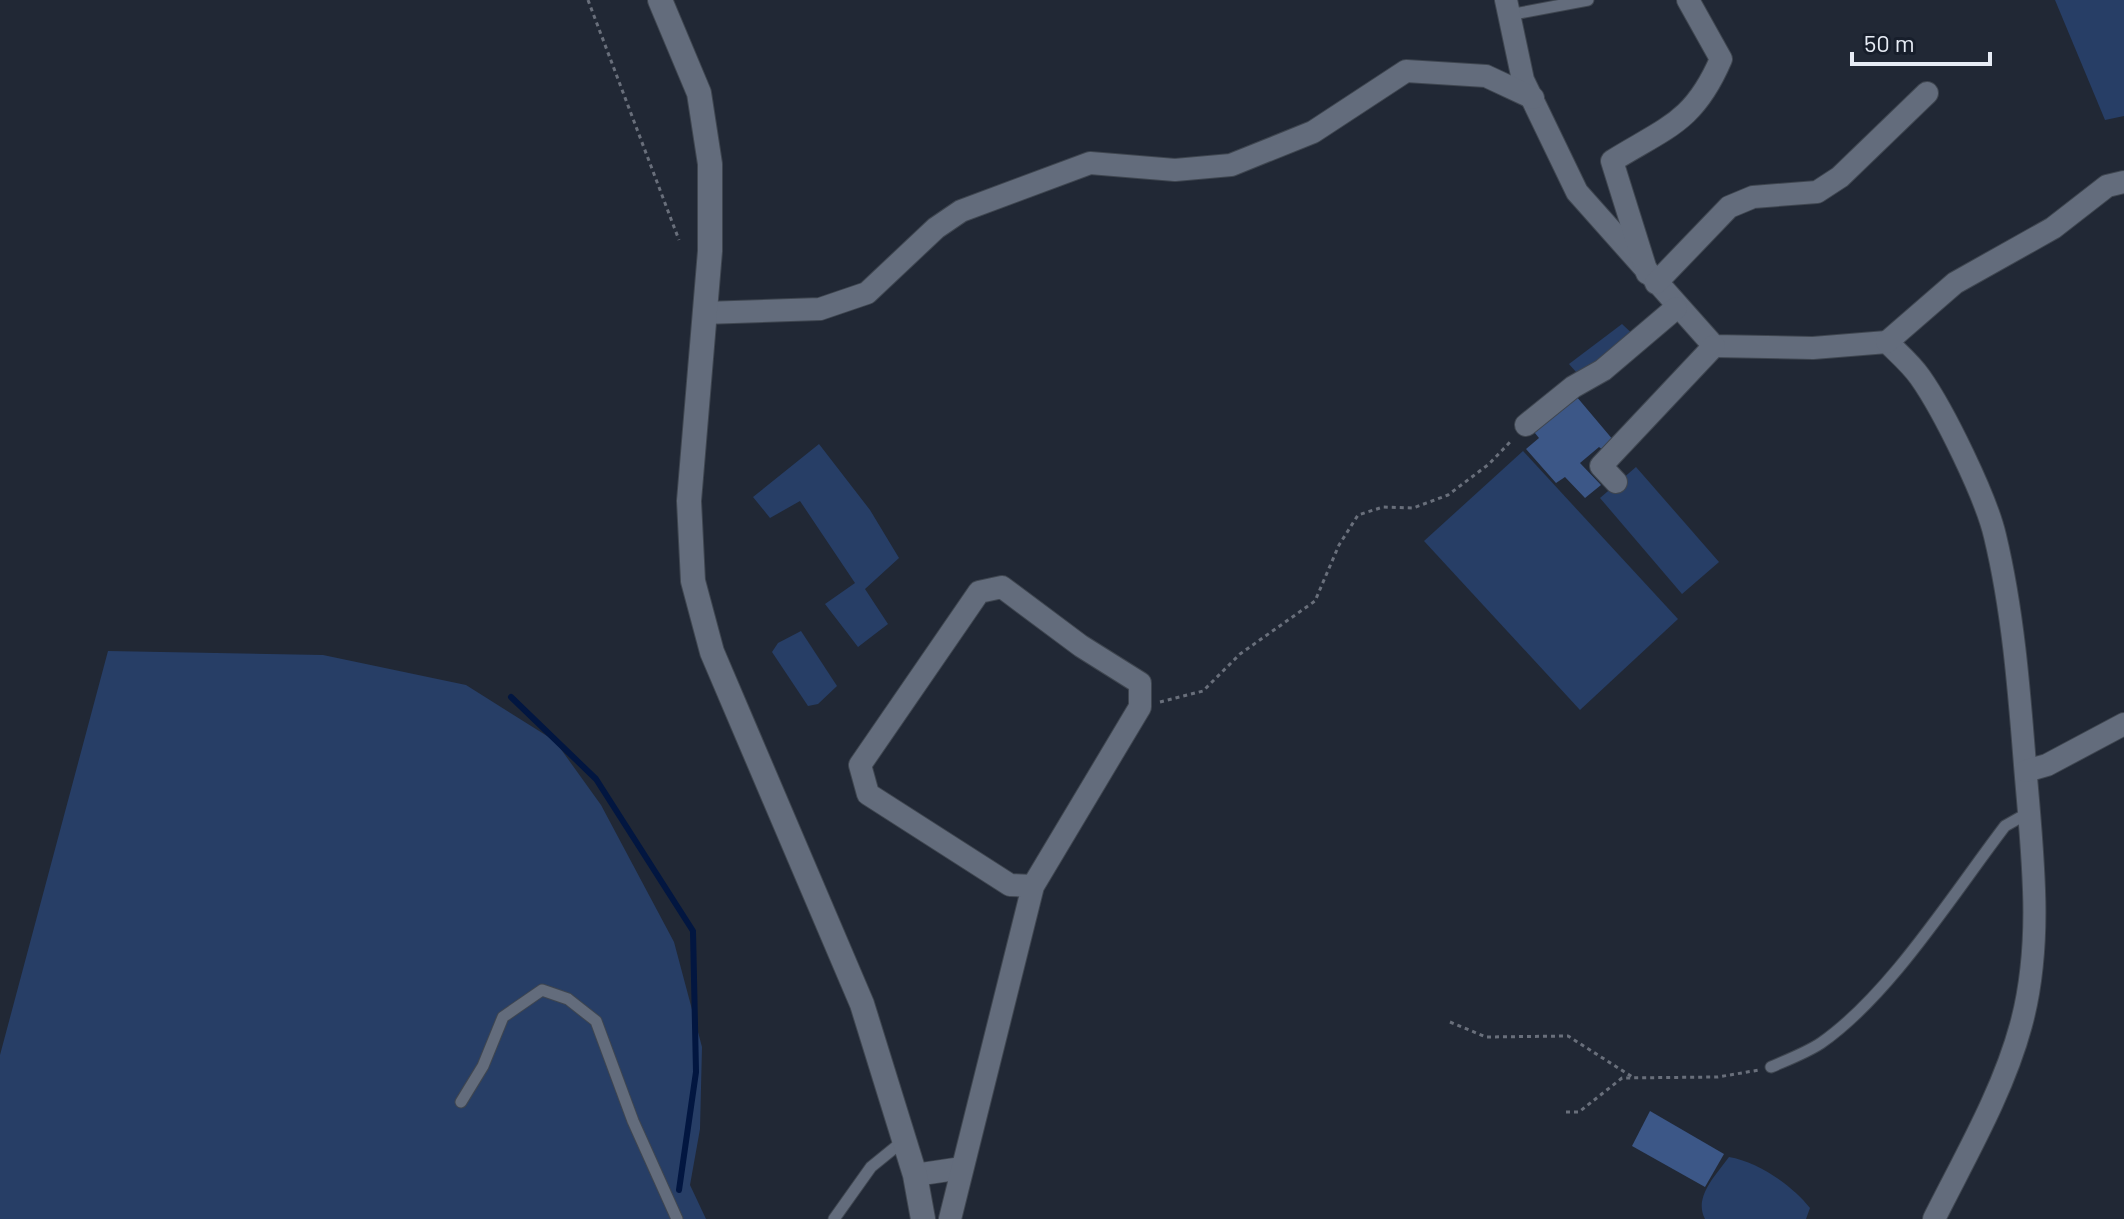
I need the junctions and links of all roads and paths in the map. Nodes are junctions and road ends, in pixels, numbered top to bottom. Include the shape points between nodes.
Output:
1 (588, 0) edge
2 (660, 0) edge
3 (1588, 0) edge
4 (1688, 0) edge
5 (1508, 7) edge
6 (1927, 93) dead end
7 (1533, 98) junction
8 (2124, 182) edge
9 (679, 240) dead end
10 (1652, 278) junction
11 (1676, 308) junction
12 (704, 313) junction
13 (1887, 342) junction
14 (1714, 346) junction
15 (1526, 425) joint
16 (1616, 482) dead end
17 (1140, 707) junction
18 (2124, 724) edge
19 (2026, 771) junction
20 (2029, 812) junction
21 (1033, 886) junction
22 (1450, 1022) dead end
23 (1771, 1067) joint
24 (1634, 1078) junction
25 (461, 1102) dead end
26 (1566, 1112) dead end
27 (903, 1141) junction
28 (962, 1168) junction
29 (915, 1175) junction
30 (677, 1219) edge
31 (834, 1219) edge
32 (923, 1219) edge
33 (950, 1219) edge
34 (1934, 1219) edge

1 - 9 path
2 - 12 street via 699,93 707,127 710,251
3 - 5 lane
4 - 10 street via 1721,59 1707,92 1688,115 1612,161
5 - 7 street via 1523,80
6 - 10 street via 1840,177 1817,192 1753,197 1729,207
7 - 10 street via 1577,192
7 - 12 street via 1486,76 1406,71 1313,132 1231,165 1175,170 1090,163 961,211 867,293 820,309
8 - 13 street via 2107,186 2053,228 1955,283
10 - 11 street
11 - 14 street
11 - 15 street
12 - 27 street via 689,501 693,581 712,652 862,1004
13 - 14 street via 1813,348
13 - 19 street via 1920,377 1974,479 1995,535
14 - 16 street via 1601,466
15 - 17 path via 1489,464 1448,495 1413,508 1383,507 1358,515 1315,601 1240,654 1203,691
17 - 21 street
17 - 21 street via 1140,683 1002,587 979,592 860,765 868,794 1010,885
18 - 19 street
19 - 20 street
20 - 23 lane via 2005,826 1894,971 1846,1022 1820,1044
20 - 34 street via 2036,904 2020,1027 1985,1117
21 - 28 street
22 - 24 path via 1486,1037 1568,1036
23 - 24 path via 1718,1077
24 - 26 path via 1614,1082 1579,1112
25 - 30 lane via 503,1017 542,990 568,999 596,1021
27 - 29 street
27 - 31 lane via 871,1167
28 - 29 street
28 - 33 street
29 - 32 street

